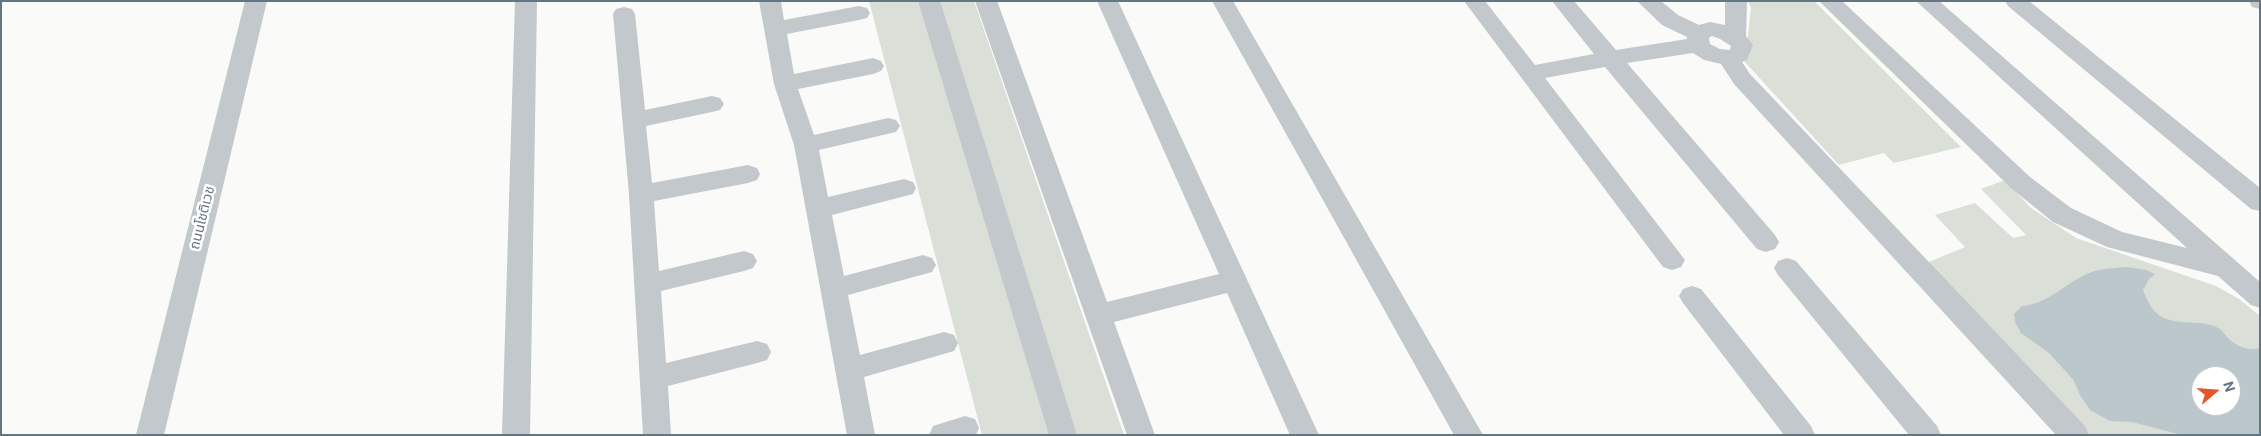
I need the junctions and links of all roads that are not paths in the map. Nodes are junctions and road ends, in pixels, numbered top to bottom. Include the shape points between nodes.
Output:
1 (256, 1) edge
2 (526, 1) edge
3 (770, 1) edge
4 (928, 1) edge
5 (986, 1) edge
6 (1107, 1) edge
7 (1222, 1) edge
8 (1474, 1) edge
9 (1562, 1) edge
10 (1648, 1) edge
11 (1736, 1) edge
12 (1859, 1) edge
13 (1926, 1) edge
14 (2015, 1) edge
15 (1831, 4) edge
16 (859, 13) dead end
17 (624, 14) dead end
18 (775, 29) junction
19 (1698, 40) junction
20 (1732, 47) junction
21 (1611, 58) junction
22 (873, 66) dead end
23 (1529, 74) junction
24 (785, 84) junction
25 (712, 104) dead end
26 (634, 120) junction
27 (888, 126) dead end
28 (806, 145) junction
29 (748, 174) dead end
30 (904, 188) dead end
31 (641, 194) junction
32 (2260, 202) edge
33 (818, 209) junction
34 (1766, 242) dead end
35 (744, 260) dead end
36 (1672, 260) dead end
37 (923, 265) dead end
38 (1787, 268) dead end
39 (2229, 269) junction
40 (1233, 281) junction
41 (647, 284) junction
42 (833, 289) junction
43 (1692, 296) dead end
44 (2260, 298) edge
45 (1098, 314) junction
46 (944, 343) dead end
47 (757, 352) dead end
48 (849, 370) junction
49 (653, 378) junction
50 (150, 435) edge
51 (516, 435) edge
52 (657, 435) edge
53 (861, 435) edge
54 (1063, 435) edge
55 (1142, 435) edge
56 (1305, 435) edge
57 (1469, 435) edge
58 (1801, 435) edge
59 (1927, 435) edge
60 (2075, 435) edge

1 - 50 street, ถนนโชติเวช
2 - 51 street
3 - 18 street
4 - 54 street
5 - 45 street
6 - 40 street
7 - 57 street
8 - 23 street
9 - 21 street
10 - 19 street
11 - 20 street
12 - 15 street
13 - 39 street
14 - 32 street
15 - 39 street via 2021,183 2062,215 2116,240
16 - 18 street
17 - 26 street
18 - 24 street
19 - 20 street via 1710,29 1723,30
19 - 21 street
20 - 60 street via 1742,78
21 - 23 street
21 - 34 street
22 - 24 street
23 - 36 street
24 - 28 street
25 - 26 street
26 - 31 street
27 - 28 street
28 - 33 street
29 - 31 street
30 - 33 street
31 - 41 street
33 - 42 street
35 - 41 street
37 - 42 street
38 - 59 street
39 - 44 street
40 - 45 street
40 - 56 street
41 - 49 street
42 - 48 street
43 - 58 street
45 - 55 street
46 - 48 street
47 - 49 street
48 - 53 street
49 - 52 street

